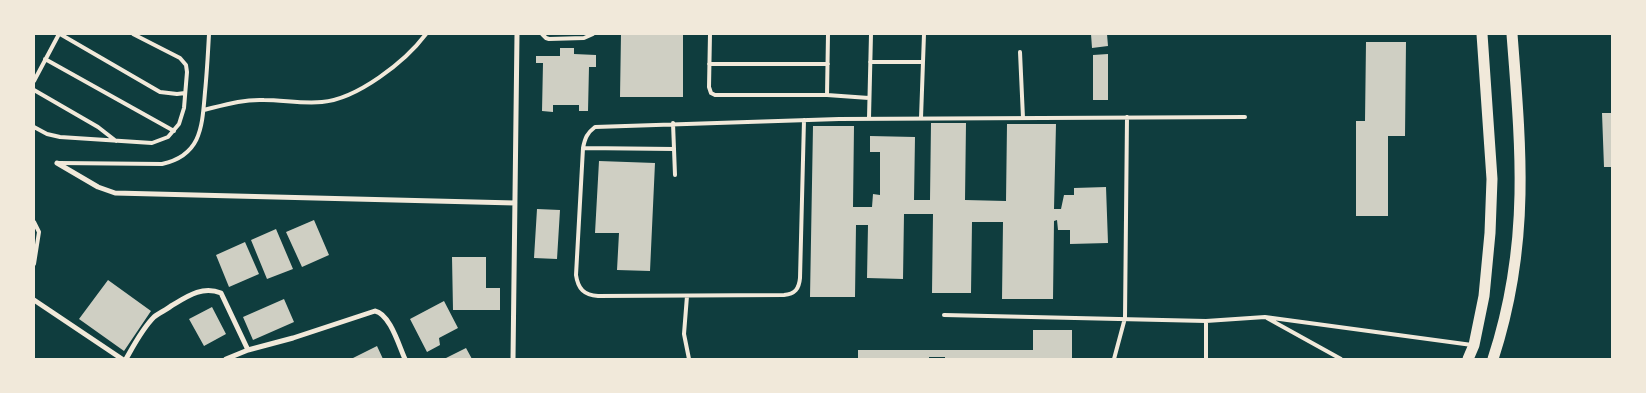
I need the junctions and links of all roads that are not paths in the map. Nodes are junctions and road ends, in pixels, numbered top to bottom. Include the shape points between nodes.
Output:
1 (59, 34) edge
2 (133, 34) edge
3 (210, 34) edge
4 (426, 34) edge
5 (516, 34) edge
6 (542, 34) edge
7 (593, 34) edge
8 (710, 34) edge
9 (828, 34) edge
10 (871, 34) edge
11 (924, 34) edge
12 (1482, 34) edge
13 (1512, 34) edge
14 (1020, 52) dead end
15 (45, 59) junction
16 (870, 62) junction
17 (923, 62) junction
18 (710, 64) junction
19 (828, 64) junction
20 (34, 81) edge
21 (34, 90) edge
22 (185, 93) junction
23 (827, 95) junction
24 (869, 98) junction
25 (204, 110) junction
26 (1127, 117) junction
27 (1245, 117) dead end
28 (869, 118) junction
29 (921, 118) junction
30 (1023, 118) junction
31 (804, 120) junction
32 (674, 124) junction
33 (34, 127) edge
34 (174, 131) junction
35 (116, 141) junction
36 (583, 148) junction
37 (674, 149) junction
38 (57, 163) joint
39 (675, 175) dead end
40 (515, 203) junction
41 (34, 222) edge
42 (34, 263) edge
43 (686, 296) junction
44 (34, 300) edge
45 (944, 315) dead end
46 (1265, 317) junction
47 (1125, 318) junction
48 (1206, 321) junction
49 (1474, 345) junction
50 (1496, 348) junction
51 (248, 350) junction
52 (124, 359) edge
53 (226, 359) edge
54 (405, 359) edge
55 (513, 359) edge
56 (689, 359) edge
57 (1114, 359) edge
58 (1206, 359) edge
59 (1342, 359) edge
60 (1468, 359) edge
61 (1492, 359) edge

1 - 15 lane
1 - 22 lane via 160,92
2 - 22 lane via 184,61 187,72
3 - 25 lane
4 - 25 lane via 395,66 360,89 333,100 247,101
5 - 40 street
6 - 7 lane via 549,39 584,38
8 - 18 lane
9 - 19 lane
10 - 16 lane
11 - 17 lane
12 - 49 main road via 1492,179 1484,296
13 - 50 main road via 1520,194 1518,241 1509,298
14 - 30 lane
15 - 20 lane
15 - 34 lane
16 - 17 lane
16 - 24 lane
17 - 29 lane
18 - 19 lane
18 - 23 lane via 710,90 715,95
19 - 23 lane
21 - 35 lane via 98,126
22 - 34 lane via 183,116
23 - 24 lane
24 - 28 lane
25 - 38 lane via 197,140 186,154 171,162
26 - 27 lane
26 - 30 lane
26 - 47 lane
28 - 29 lane
28 - 31 lane
29 - 30 lane
31 - 32 lane
31 - 43 lane via 800,285 796,291 784,296
32 - 36 lane via 595,127 584,138
32 - 37 lane
33 - 35 lane via 53,136
34 - 35 lane via 152,143
36 - 37 lane
36 - 43 lane via 577,284 582,291 598,296
37 - 39 lane
38 - 40 street via 115,193
40 - 55 street
41 - 42 lane via 38,232
43 - 56 lane via 684,334
44 - 52 street
45 - 47 lane
46 - 48 lane
46 - 49 lane
46 - 59 lane
47 - 48 lane
47 - 57 lane
48 - 58 lane
49 - 50 main road
49 - 60 main road
50 - 61 main road
51 - 52 street via 221,293 215,290 188,295 155,317
51 - 53 street
51 - 54 street via 380,312

